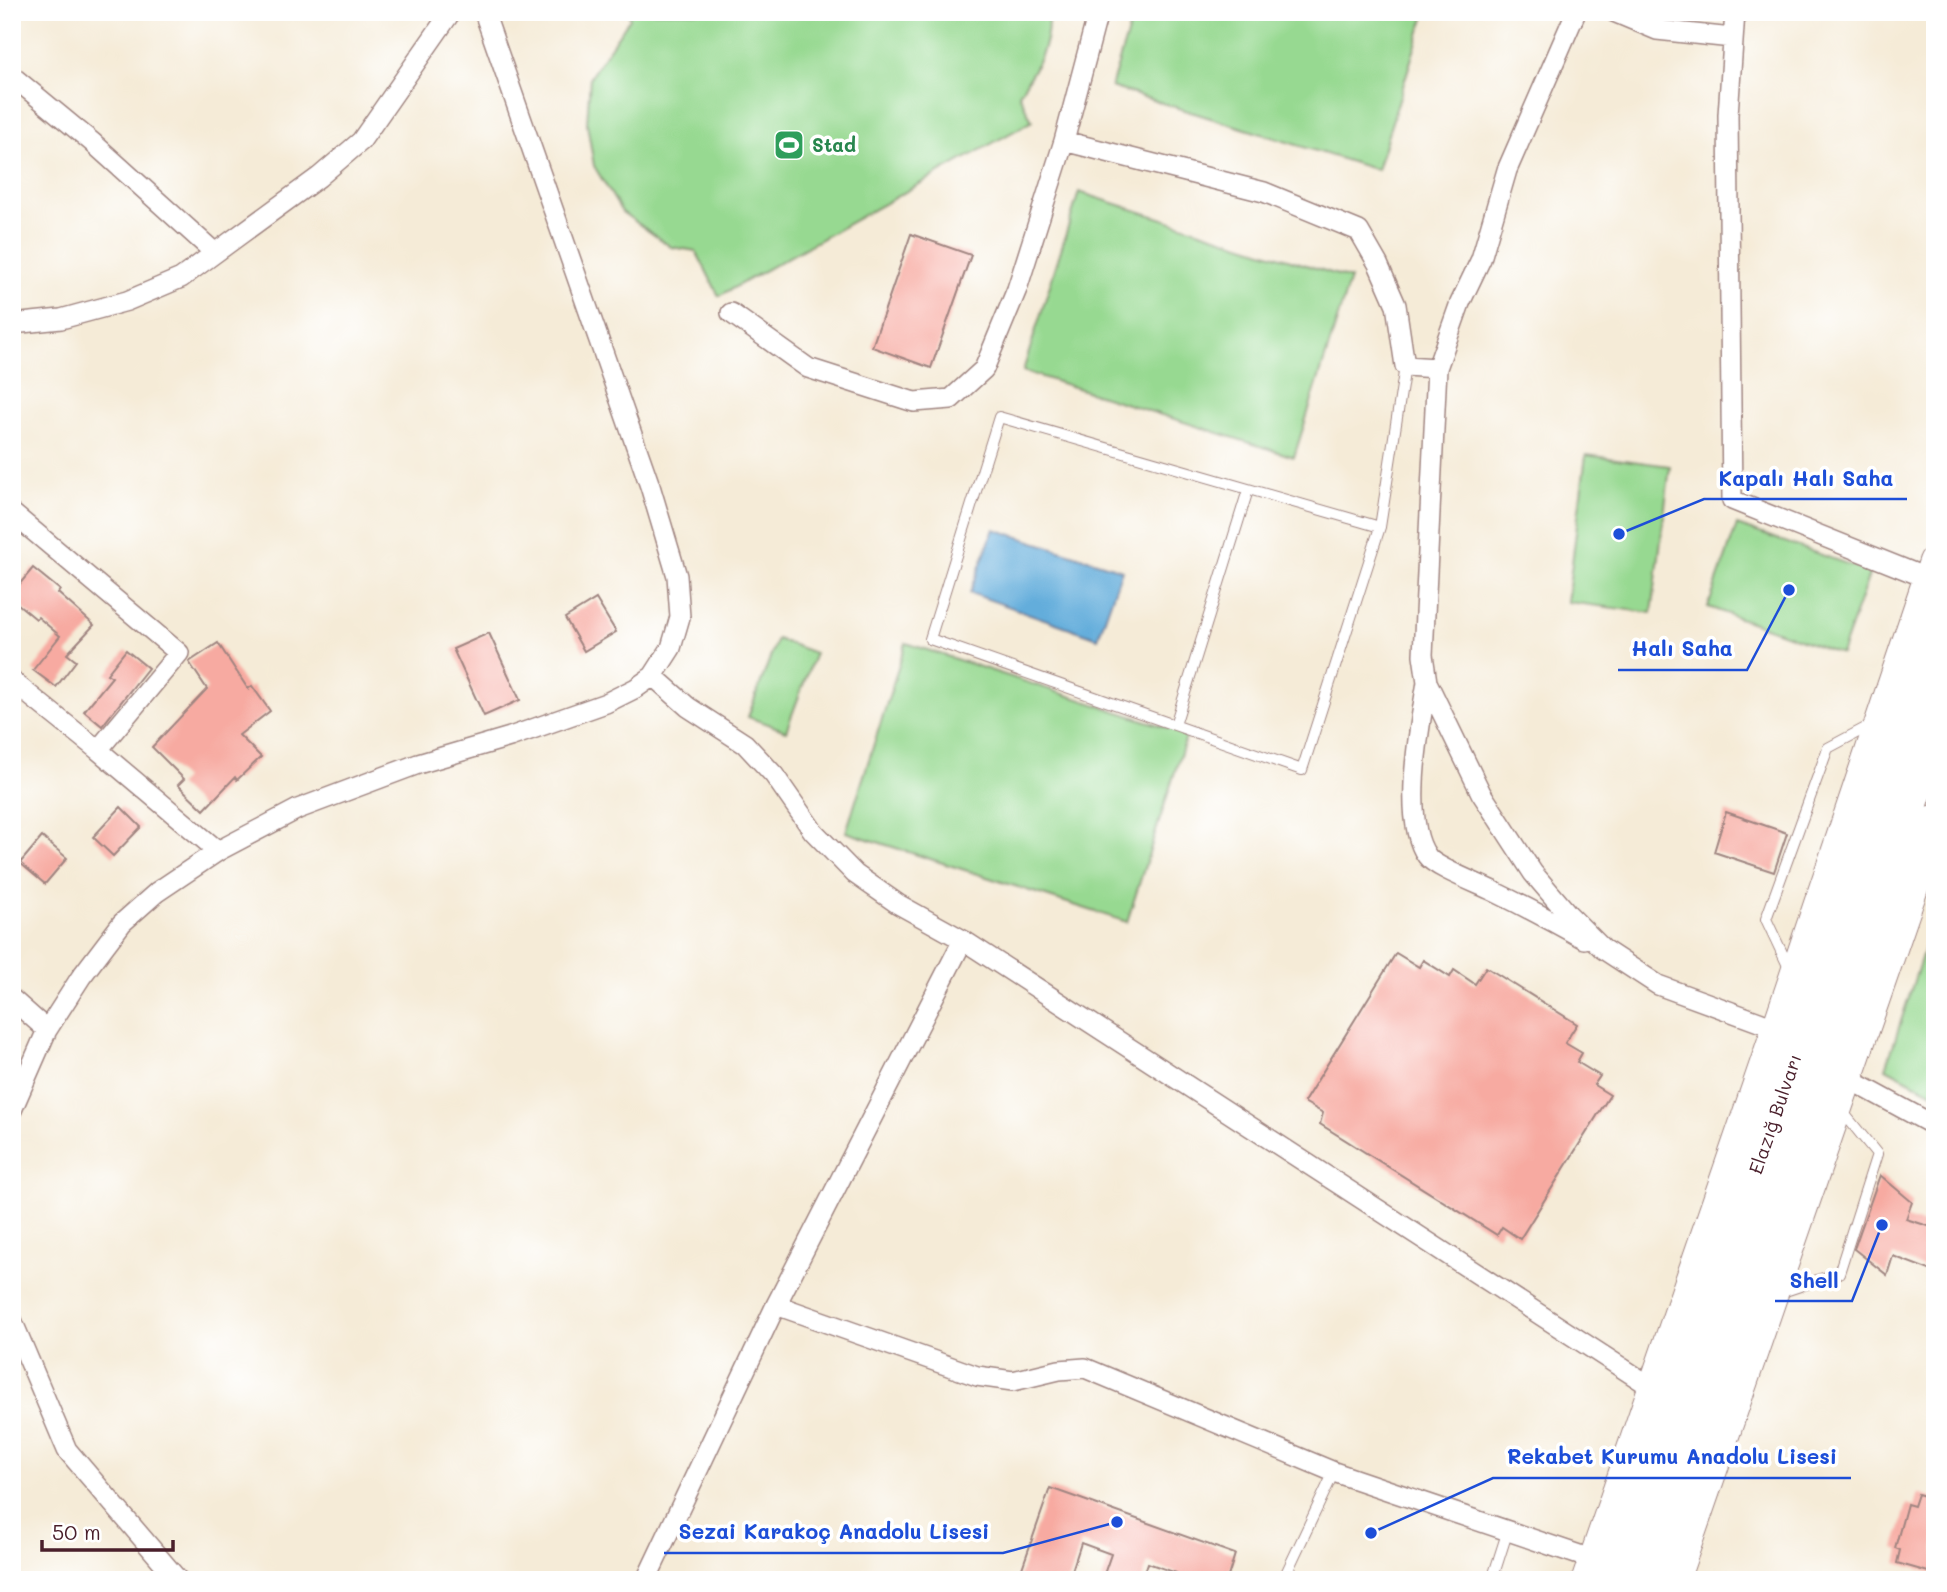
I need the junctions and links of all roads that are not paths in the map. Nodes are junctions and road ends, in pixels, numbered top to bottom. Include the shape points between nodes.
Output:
1 (451, 12) edge
2 (484, 12) edge
3 (1576, 12) edge
4 (1614, 12) edge
5 (1735, 12) edge
6 (1097, 20) dead end
7 (1732, 38) junction
8 (12, 76) edge
9 (1064, 141) junction
10 (215, 253) junction
11 (731, 313) dead end
12 (12, 324) edge
13 (1405, 366) junction
14 (1437, 368) junction
15 (1248, 490) junction
16 (12, 513) edge
17 (1380, 527) junction
18 (1932, 570) edge
19 (1935, 647) edge
20 (653, 676) junction
21 (12, 681) edge
22 (1427, 682) junction
23 (1883, 719) junction
24 (1175, 725) junction
25 (1935, 736) edge
26 (98, 750) junction
27 (1935, 821) edge
28 (218, 851) junction
29 (963, 940) junction
30 (1603, 950) junction
31 (1795, 979) junction
32 (12, 999) edge
33 (1778, 1029) junction
34 (47, 1030) junction
35 (1842, 1092) junction
36 (12, 1110) edge
37 (1935, 1126) edge
38 (1772, 1295) junction
39 (776, 1305) junction
40 (12, 1320) edge
41 (1653, 1388) junction
42 (1334, 1472) junction
43 (1508, 1530) junction
44 (1598, 1573) edge
45 (178, 1580) edge
46 (646, 1580) edge
47 (1283, 1580) edge
48 (1492, 1580) edge
49 (1646, 1580) edge
50 (1673, 1580) edge

1 - 10 street via 361,141
2 - 20 street via 650,486 677,576 680,617 670,648
3 - 14 street via 1507,170 1481,258
4 - 7 street via 1657,30
5 - 7 street
6 - 9 street
7 - 18 street via 1728,115 1732,500
8 - 10 street
9 - 11 street via 1017,289 984,369 951,399 914,402 808,368
9 - 13 street via 1264,192 1359,231 1396,305
10 - 12 street via 181,278 127,301 61,319
13 - 14 street
13 - 17 lane
14 - 22 street via 1423,655
15 - 17 lane
15 - 24 lane
15 - 24 lane via 999,417 930,639
16 - 26 street via 179,653
17 - 24 lane via 1302,770
18 - 23 highway
19 - 44 highway, Elazığ Bulvarı via 1838,937
20 - 28 street via 606,703 298,809
20 - 29 street via 688,707 745,744 774,775 813,831 855,874 898,905
21 - 26 street
22 - 30 street via 1508,838
22 - 30 street via 1415,760 1415,822 1428,859
23 - 31 highway
23 - 31 lane via 1828,748 1766,919
25 - 49 highway, Elazığ Bulvarı
26 - 28 street
27 - 35 highway
28 - 34 street via 157,892 122,923
29 - 39 street
29 - 41 street
30 - 33 street via 1658,985
31 - 33 highway
32 - 34 street
33 - 41 highway
34 - 36 street
35 - 37 street
35 - 38 highway
35 - 38 lane via 1877,1154 1839,1273
38 - 50 highway
39 - 42 street via 977,1376 1013,1381 1085,1368
39 - 46 street
40 - 45 street via 66,1450
41 - 44 highway
42 - 43 street
42 - 47 lane
43 - 44 street
43 - 48 lane

